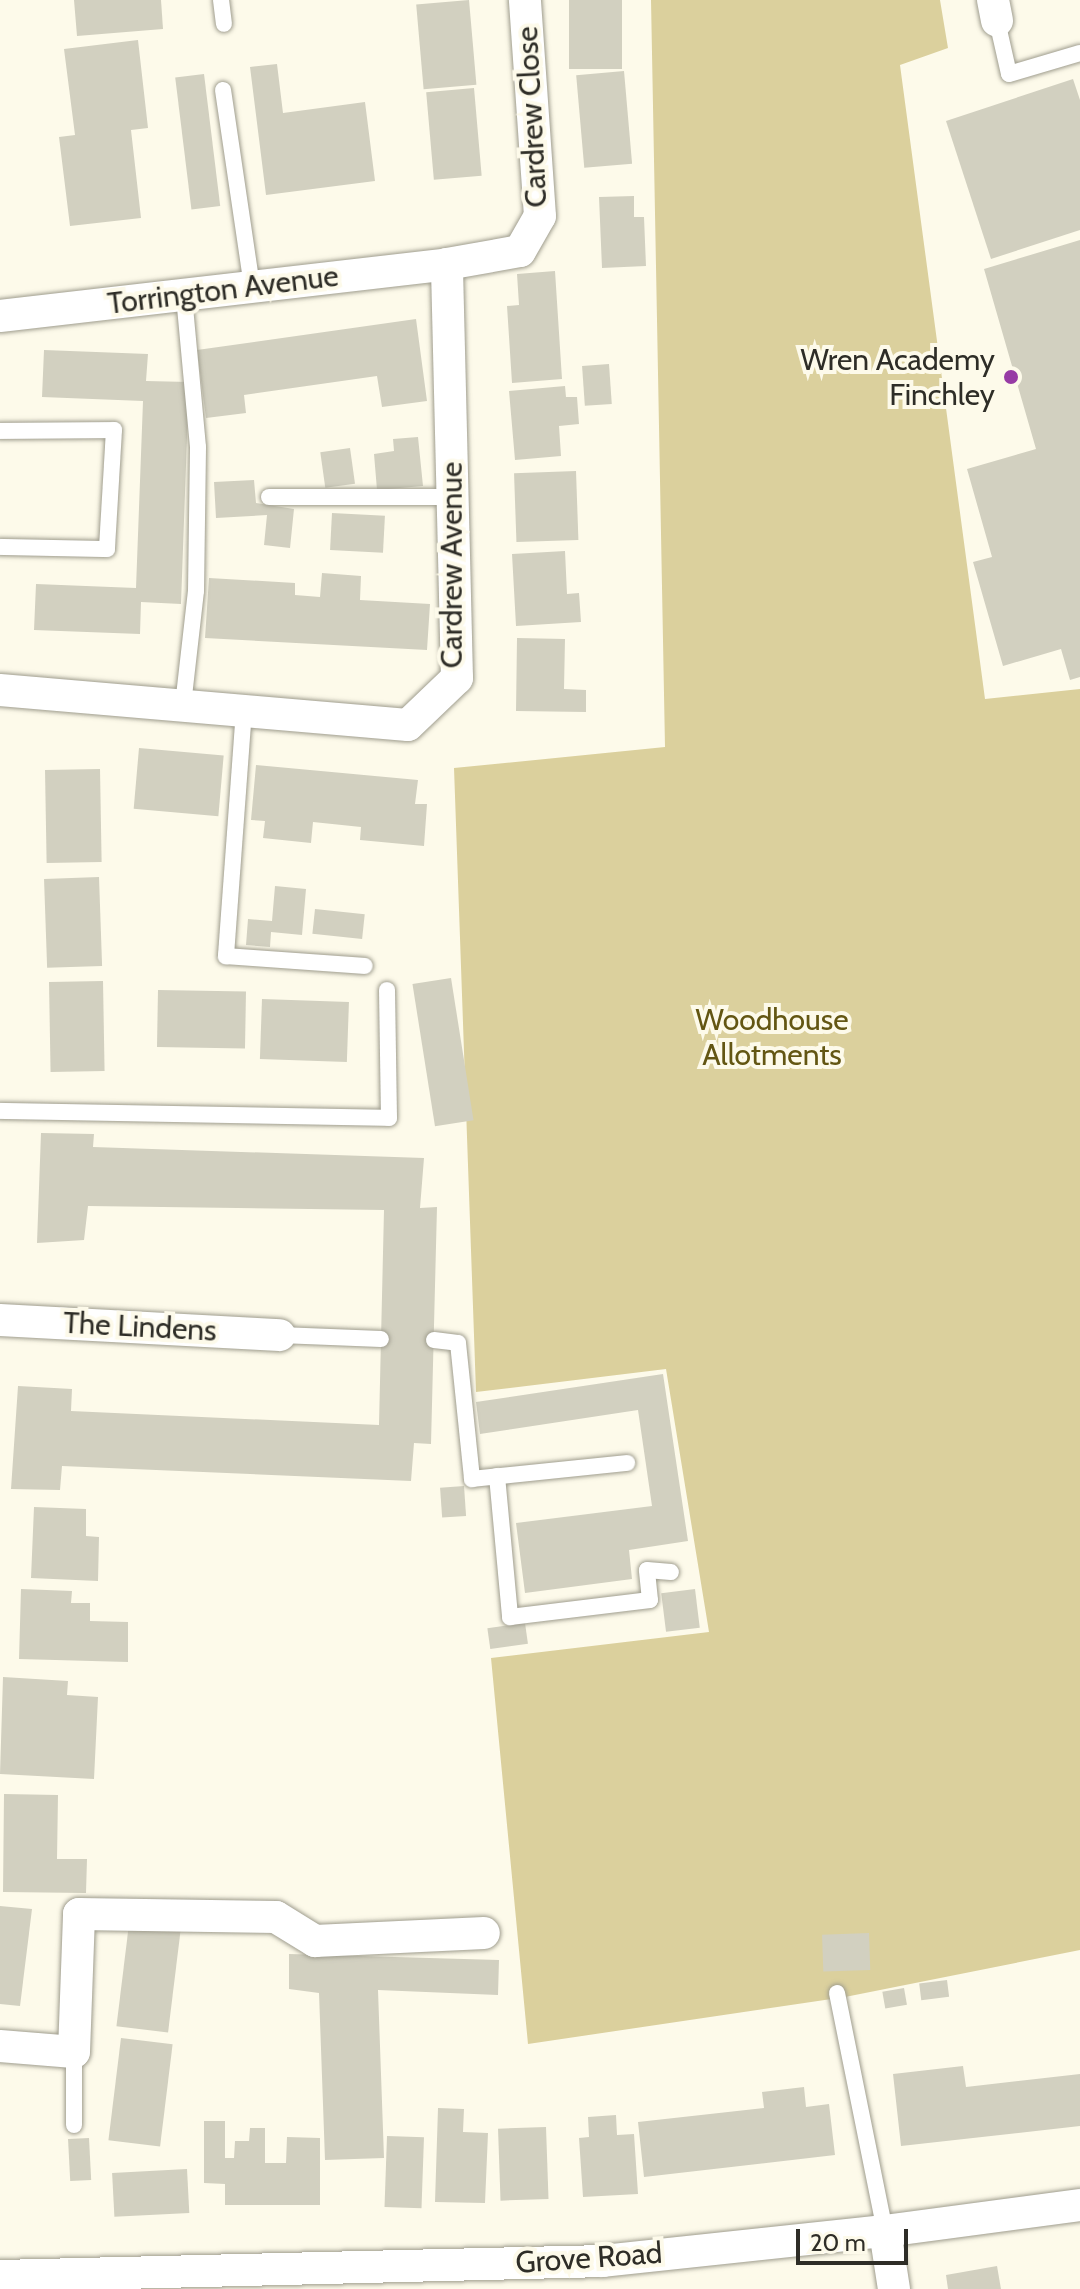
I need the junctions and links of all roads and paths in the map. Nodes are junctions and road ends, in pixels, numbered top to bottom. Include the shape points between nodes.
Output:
1 (221, 0) edge
2 (525, 0) edge
3 (995, 11) edge
4 (224, 24) dead end
5 (1080, 53) edge
6 (223, 90) dead end
7 (447, 264) junction
8 (252, 287) junction
9 (184, 295) junction
10 (0, 316) edge
11 (0, 431) edge
12 (269, 497) dead end
13 (453, 497) junction
14 (0, 547) edge
15 (0, 690) edge
16 (183, 705) junction
17 (244, 710) junction
18 (365, 966) dead end
19 (387, 990) dead end
20 (0, 1111) edge
21 (0, 1320) edge
22 (280, 1335) joint
23 (381, 1339) dead end
24 (434, 1340) dead end
25 (627, 1463) dead end
26 (497, 1476) junction
27 (671, 1572) dead end
28 (484, 1933) dead end
29 (837, 1993) dead end
30 (0, 2046) edge
31 (74, 2052) junction
32 (74, 2125) dead end
33 (1080, 2205) edge
34 (885, 2231) junction
35 (0, 2276) edge
36 (295, 2280) edge
37 (894, 2289) edge

1 - 4 lane
2 - 7 street, Cardrew Close via 540,216 520,251
3 - 5 lane via 1009,74
6 - 8 lane
7 - 8 street, Torrington Avenue
7 - 13 street, Cardrew Avenue
8 - 9 street, Torrington Avenue
9 - 10 street, Torrington Avenue
9 - 16 lane via 198,447 196,591
11 - 14 lane via 114,430 107,549
12 - 13 lane
13 - 17 street, Cardrew Avenue via 457,678 408,725
15 - 16 street, Cardrew Avenue
16 - 17 street, Cardrew Avenue
17 - 18 lane via 226,956
19 - 20 lane via 389,1118
21 - 22 street, The Lindens
22 - 23 lane
24 - 26 lane via 458,1343 472,1479
25 - 26 lane
26 - 27 lane via 510,1617 650,1600 647,1570
28 - 31 street via 315,1941 276,1917 79,1914
29 - 34 lane
30 - 31 street
31 - 32 lane
33 - 34 street, Grove Road
34 - 36 street, Grove Road via 603,2261
34 - 37 street
35 - 36 street, Grove Road

